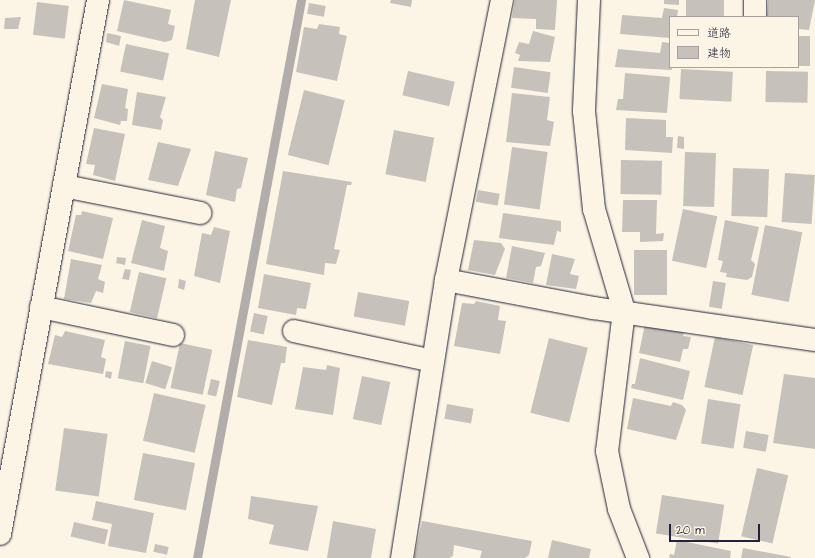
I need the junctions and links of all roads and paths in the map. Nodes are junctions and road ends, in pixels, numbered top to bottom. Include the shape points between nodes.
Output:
1 (98, 0) edge
2 (502, 0) edge
3 (589, 0) edge
4 (755, 0) edge
5 (755, 16) edge
6 (64, 186) junction
7 (200, 213) dead end
8 (446, 280) junction
9 (41, 307) junction
10 (624, 312) junction
11 (294, 331) dead end
12 (173, 335) dead end
13 (815, 340) edge
14 (433, 361) junction
15 (0, 534) edge
16 (402, 558) edge
17 (638, 558) edge

1 - 6 street
2 - 8 street
3 - 10 street via 584,111 594,209
4 - 5 street
6 - 7 street
6 - 9 street
8 - 10 street
8 - 14 street
9 - 12 street
9 - 15 street
10 - 13 street
10 - 17 street via 607,451 619,509
11 - 14 street
14 - 16 street

